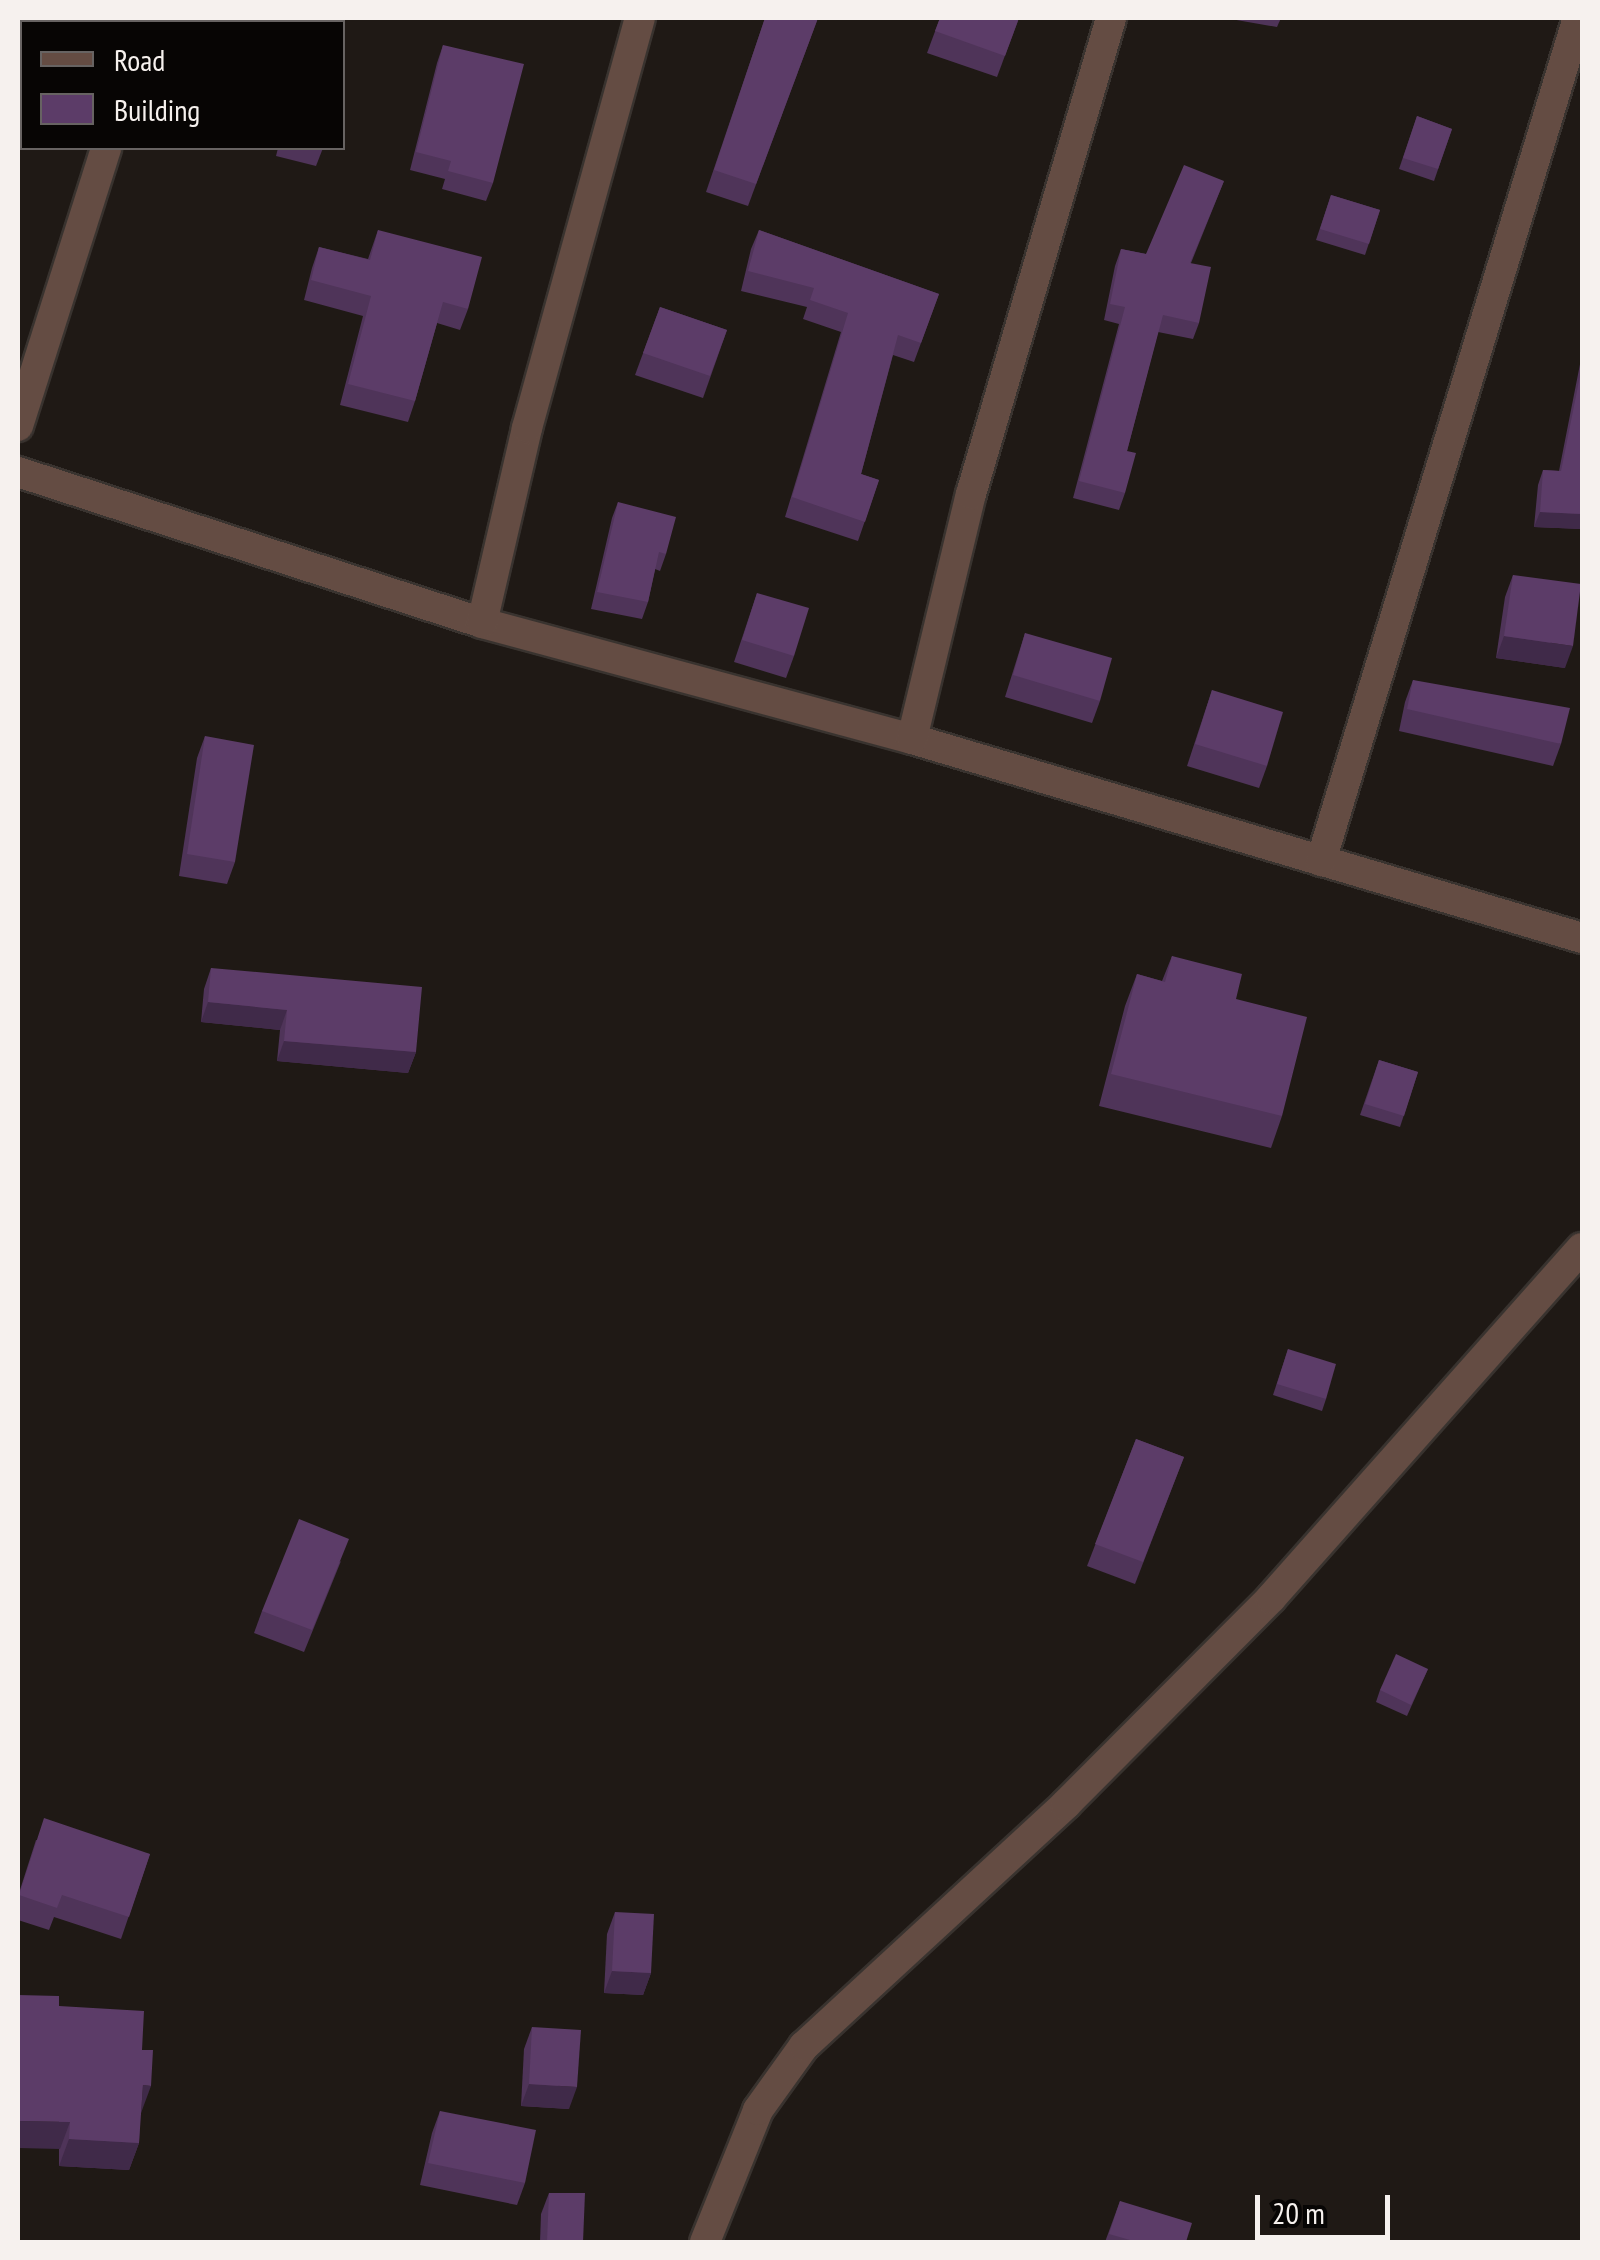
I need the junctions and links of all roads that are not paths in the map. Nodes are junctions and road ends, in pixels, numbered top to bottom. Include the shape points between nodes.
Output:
1 (640, 18) edge
2 (1111, 18) edge
3 (1578, 18) edge
4 (105, 150) edge
5 (18, 426) edge
6 (18, 472) edge
7 (482, 623) junction
8 (912, 740) junction
9 (1321, 861) junction
10 (1582, 938) edge
11 (1582, 1248) edge
12 (705, 2242) edge

1 - 7 street via 532,409
2 - 8 street via 970,494
3 - 9 street
4 - 5 street
6 - 7 street
7 - 8 street
8 - 9 street
9 - 10 street
11 - 12 street via 1271,1598 1066,1804 804,2046 758,2110

